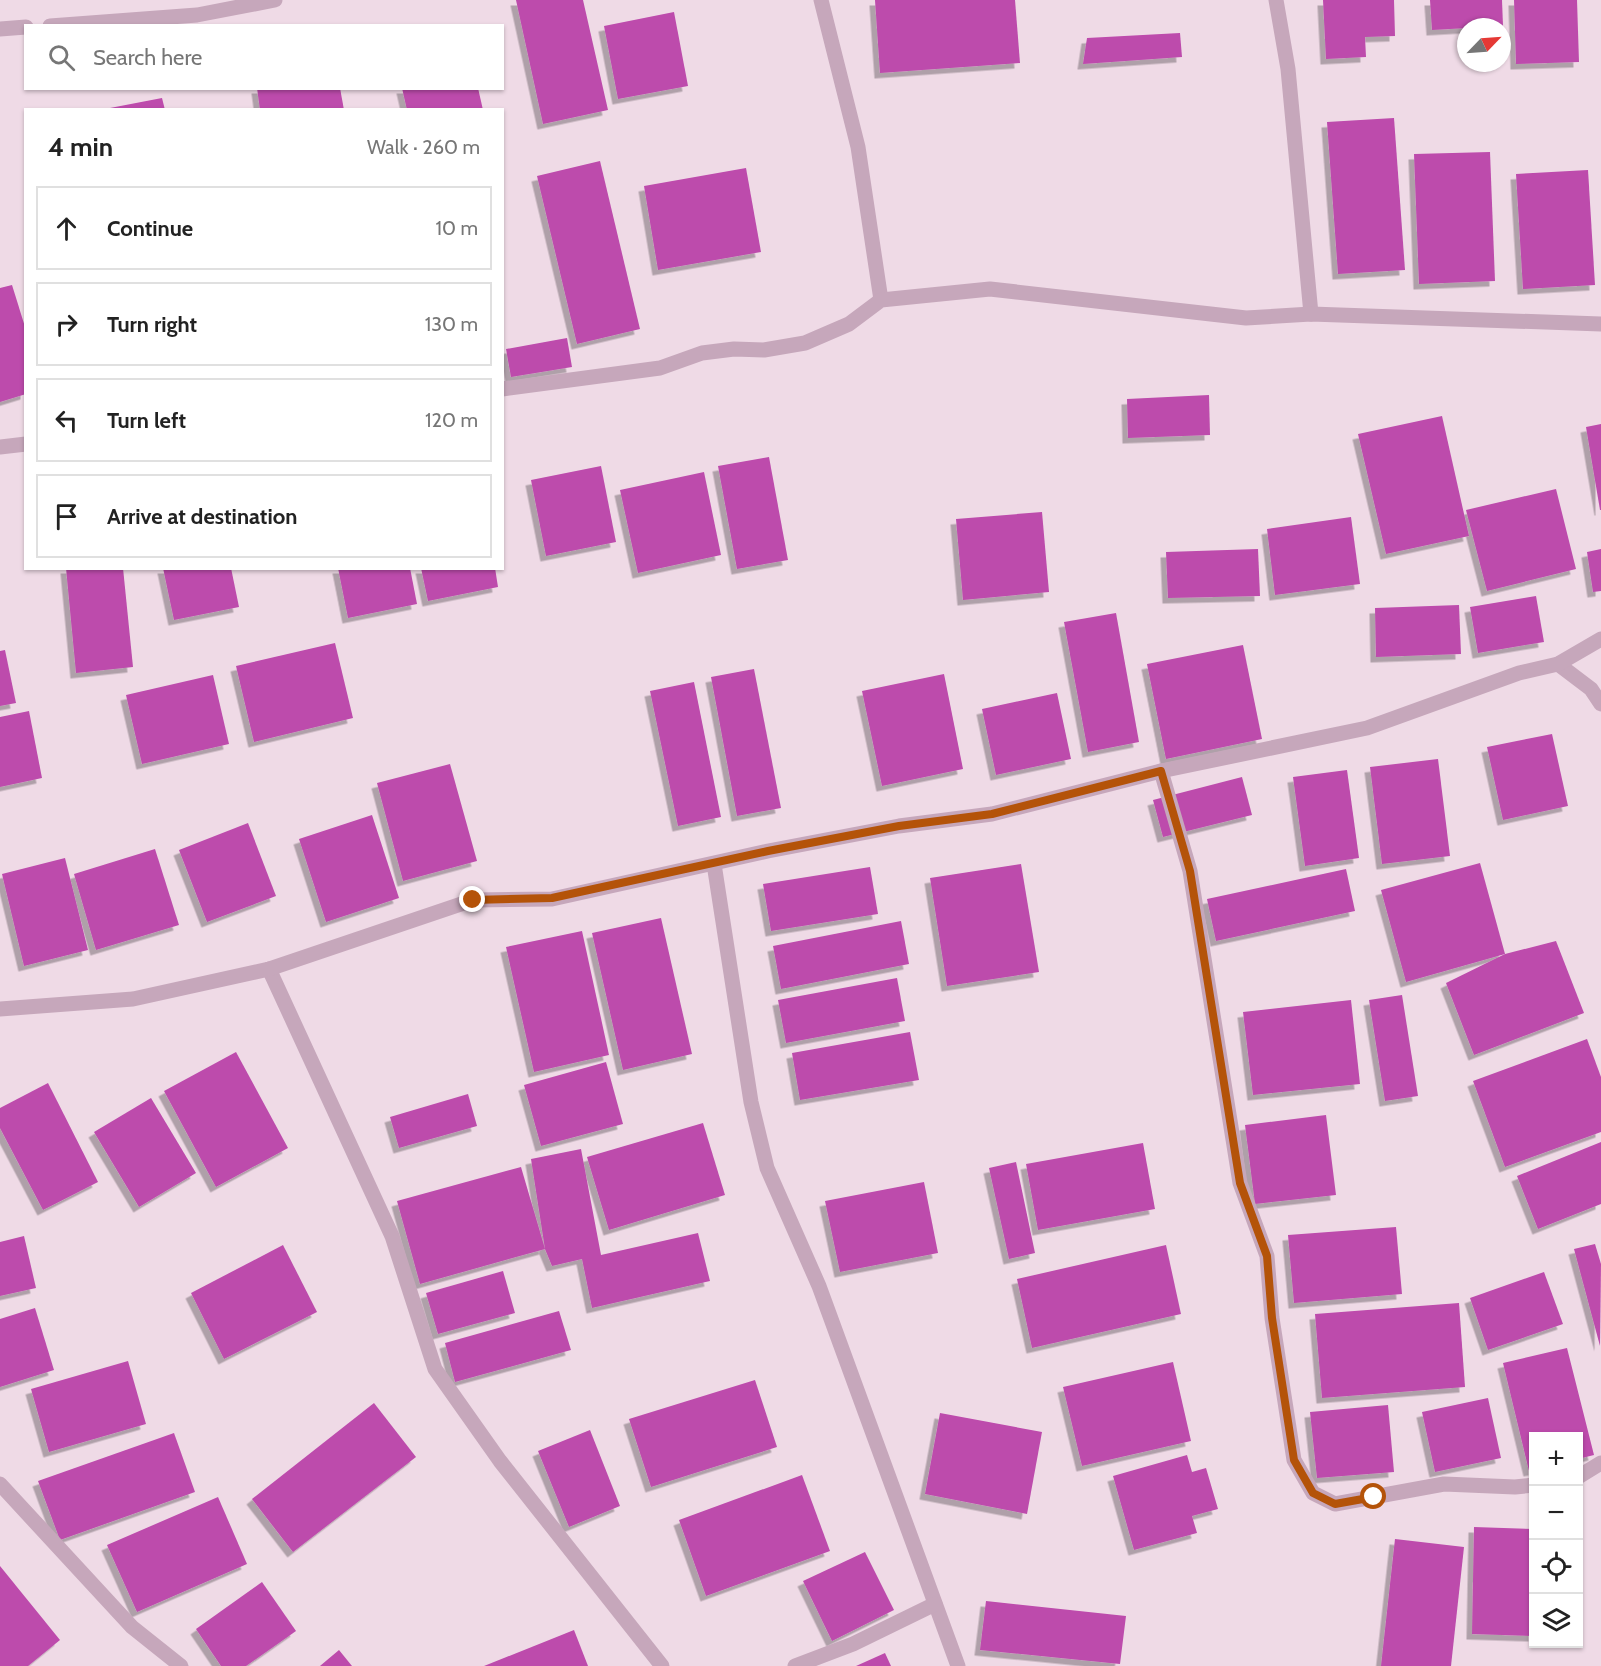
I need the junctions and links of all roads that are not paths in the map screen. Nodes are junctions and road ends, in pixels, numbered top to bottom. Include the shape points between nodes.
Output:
1 (275, 0) edge
2 (821, 0) edge
3 (1276, 0) edge
4 (77, 24) edge
5 (24, 27) edge
6 (0, 29) edge
7 (881, 300) junction
8 (1311, 314) junction
9 (1601, 324) edge
10 (504, 389) edge
11 (24, 444) edge
12 (0, 447) edge
13 (1601, 639) edge
14 (1558, 664) junction
15 (1601, 704) edge
16 (1161, 771) junction
17 (714, 864) junction
18 (269, 969) junction
19 (0, 1009) edge
20 (1601, 1463) edge
21 (1583, 1474) edge
22 (0, 1484) edge
23 (1529, 1485) edge
24 (935, 1604) junction
25 (181, 1666) edge
26 (662, 1666) edge
27 (795, 1666) edge
28 (958, 1666) edge

1 - 4 street via 197,15
2 - 7 street via 858,147
3 - 8 street via 1288,69
5 - 6 street
7 - 8 street via 990,289 1246,318
7 - 10 street via 849,324 805,343 764,350 734,348 702,353 660,368
8 - 9 street
11 - 12 street
13 - 14 street
14 - 15 street via 1591,689
14 - 16 street via 1519,673 1367,728
16 - 17 street via 992,814 899,826
16 - 23 street via 1190,871 1240,1183 1267,1256 1272,1318 1294,1460 1313,1493 1335,1504 1444,1484
17 - 18 street via 552,898 473,900
17 - 24 street via 751,1102 767,1168 819,1286
18 - 19 street via 133,999
18 - 26 street via 392,1236 435,1369 500,1461
20 - 21 street
22 - 25 street via 132,1627
24 - 27 street via 853,1644
24 - 28 street

